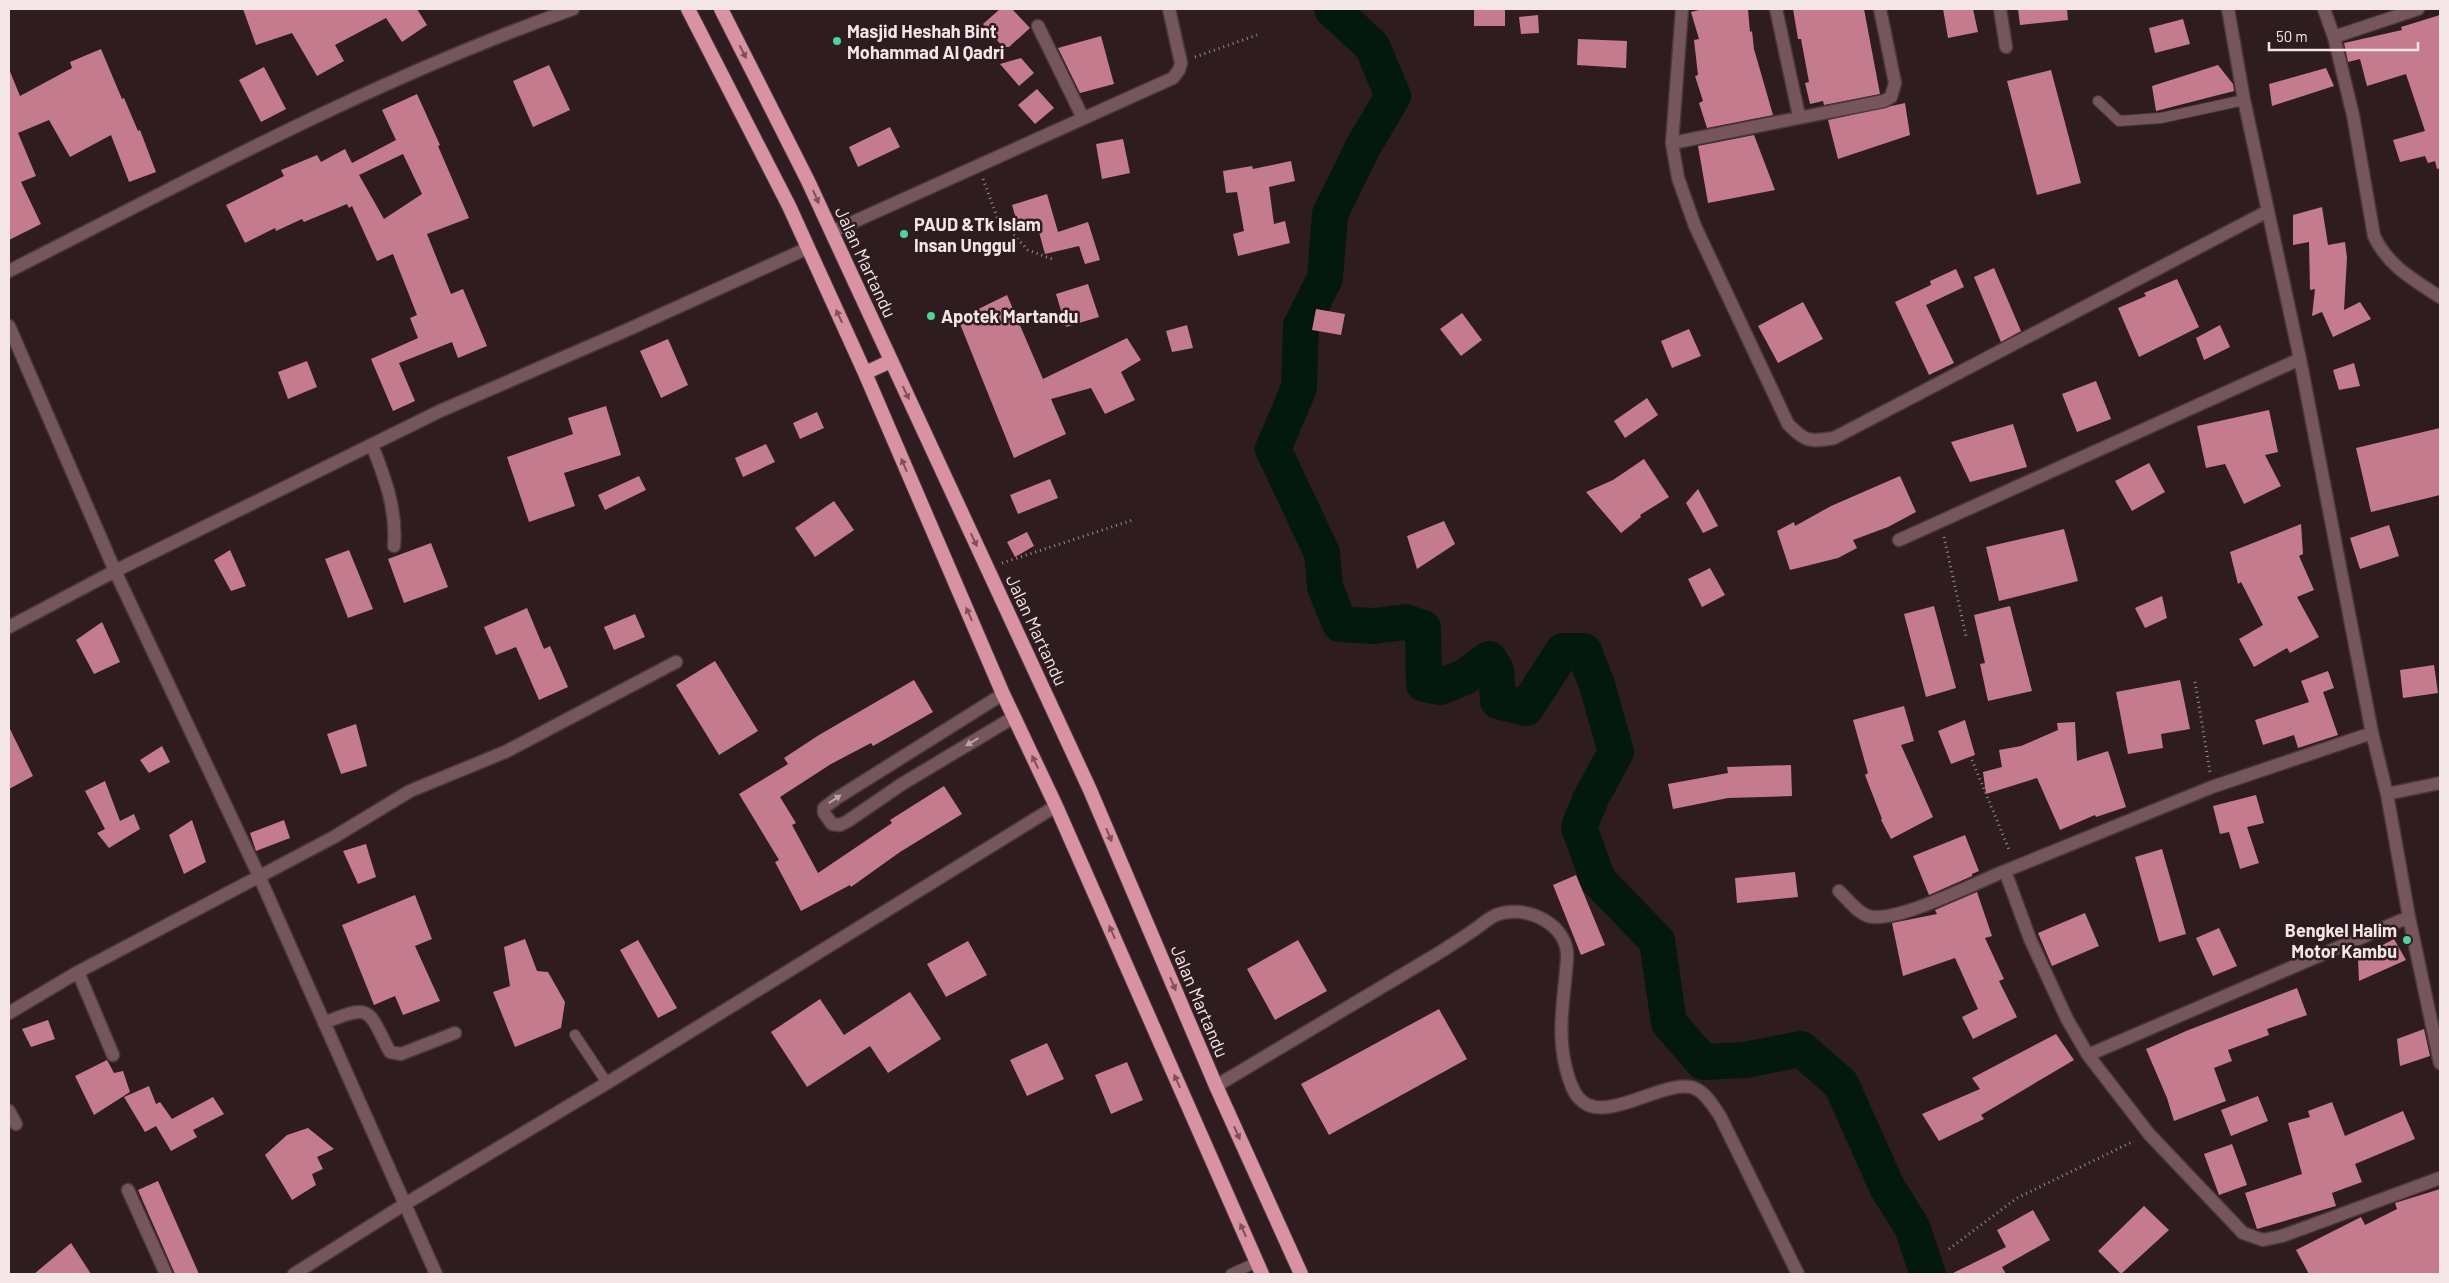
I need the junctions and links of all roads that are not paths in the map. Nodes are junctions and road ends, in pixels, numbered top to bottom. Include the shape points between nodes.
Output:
1 (573, 9) edge
2 (688, 9) edge
3 (721, 9) edge
4 (1169, 9) edge
5 (1682, 9) edge
6 (1776, 9) edge
7 (1880, 9) edge
8 (2000, 9) edge
9 (2228, 9) edge
10 (2324, 9) edge
11 (2418, 9) edge
12 (1038, 26) dead end
13 (2334, 37) junction
14 (2006, 47) dead end
15 (2244, 100) junction
16 (2098, 101) dead end
17 (1799, 116) junction
18 (1083, 118) junction
19 (1672, 144) junction
20 (2268, 211) junction
21 (831, 232) junction
22 (808, 248) junction
23 (9, 271) edge
24 (2440, 297) edge
25 (9, 326) edge
26 (2300, 359) junction
27 (891, 361) junction
28 (865, 373) junction
29 (372, 445) junction
30 (1900, 540) dead end
31 (394, 546) dead end
32 (115, 570) junction
33 (9, 627) edge
34 (676, 662) dead end
35 (1004, 694) junction
36 (1014, 718) junction
37 (2372, 732) junction
38 (2440, 783) edge
39 (2387, 794) junction
40 (1056, 806) junction
41 (2010, 868) junction
42 (259, 876) junction
43 (1840, 892) dead end
44 (2408, 917) junction
45 (78, 972) junction
46 (9, 1012) edge
47 (324, 1023) junction
48 (455, 1033) dead end
49 (574, 1034) dead end
50 (113, 1055) dead end
51 (2088, 1056) junction
52 (2440, 1064) edge
53 (607, 1083) junction
54 (1216, 1086) junction
55 (9, 1111) edge
56 (16, 1124) dead end
57 (2440, 1178) edge
58 (128, 1190) dead end
59 (404, 1204) junction
60 (1260, 1268) edge
61 (166, 1274) edge
62 (294, 1274) edge
63 (436, 1274) edge
64 (1231, 1274) edge
65 (1301, 1274) edge
66 (1798, 1274) edge

1 - 23 street via 509,31 326,110
2 - 22 highway
3 -> 21 highway, Jalan Martandu
4 - 18 street via 1181,63 1173,78
5 - 19 street
6 - 17 street
7 - 17 street via 1895,83 1890,97 1884,101
8 - 14 street
9 - 15 street
10 - 13 street
11 - 13 street
12 - 18 street
13 - 24 street via 2353,115 2374,236 2381,251 2399,270
15 - 16 lane via 2161,118 2119,121
15 - 20 street
17 - 19 street
18 - 21 street
19 - 20 street via 1678,178 1694,226 1788,424 1810,442 1834,438
20 - 26 street
21 - 27 highway, Jalan Martandu
28 -> 22 highway
22 - 29 street via 440,411
25 - 32 street
26 - 30 street
26 - 37 street
27 - 28 highway
27 -> 54 highway, Jalan Martandu via 1090,790
35 -> 28 highway
29 - 31 street via 388,489 395,530
29 - 32 street
32 - 33 street
32 - 42 street
34 - 42 street via 505,752 410,792
35 - 36 highway
36 -> 35 street via 902,784 848,821 832,824 824,813 824,808 837,798
40 -> 36 highway
37 - 39 street
37 - 41 street via 2212,787
38 - 39 street
39 - 44 street
40 - 53 street
60 -> 40 highway
41 - 43 street via 1917,908 1884,917 1868,916
41 - 51 street via 2030,938 2067,1019
42 - 45 street
42 - 47 street
44 - 51 street
44 - 52 street
45 - 46 street
45 - 50 street
47 - 48 street via 353,1011 366,1013 372,1017 390,1052 402,1054
47 - 59 street
49 - 53 lane
51 - 57 street via 2148,1134 2243,1233 2263,1240 2282,1236
53 - 59 street
54 -> 65 highway, Jalan Martandu
54 - 66 street via 1445,949 1495,915 1508,912 1526,914 1550,922 1566,945 1560,1032 1564,1062 1573,1090 1583,1102 1605,1107 1681,1087 1697,1088 1720,1116
55 - 56 street
58 - 61 street
59 - 62 street
59 - 63 street
60 - 64 lane

